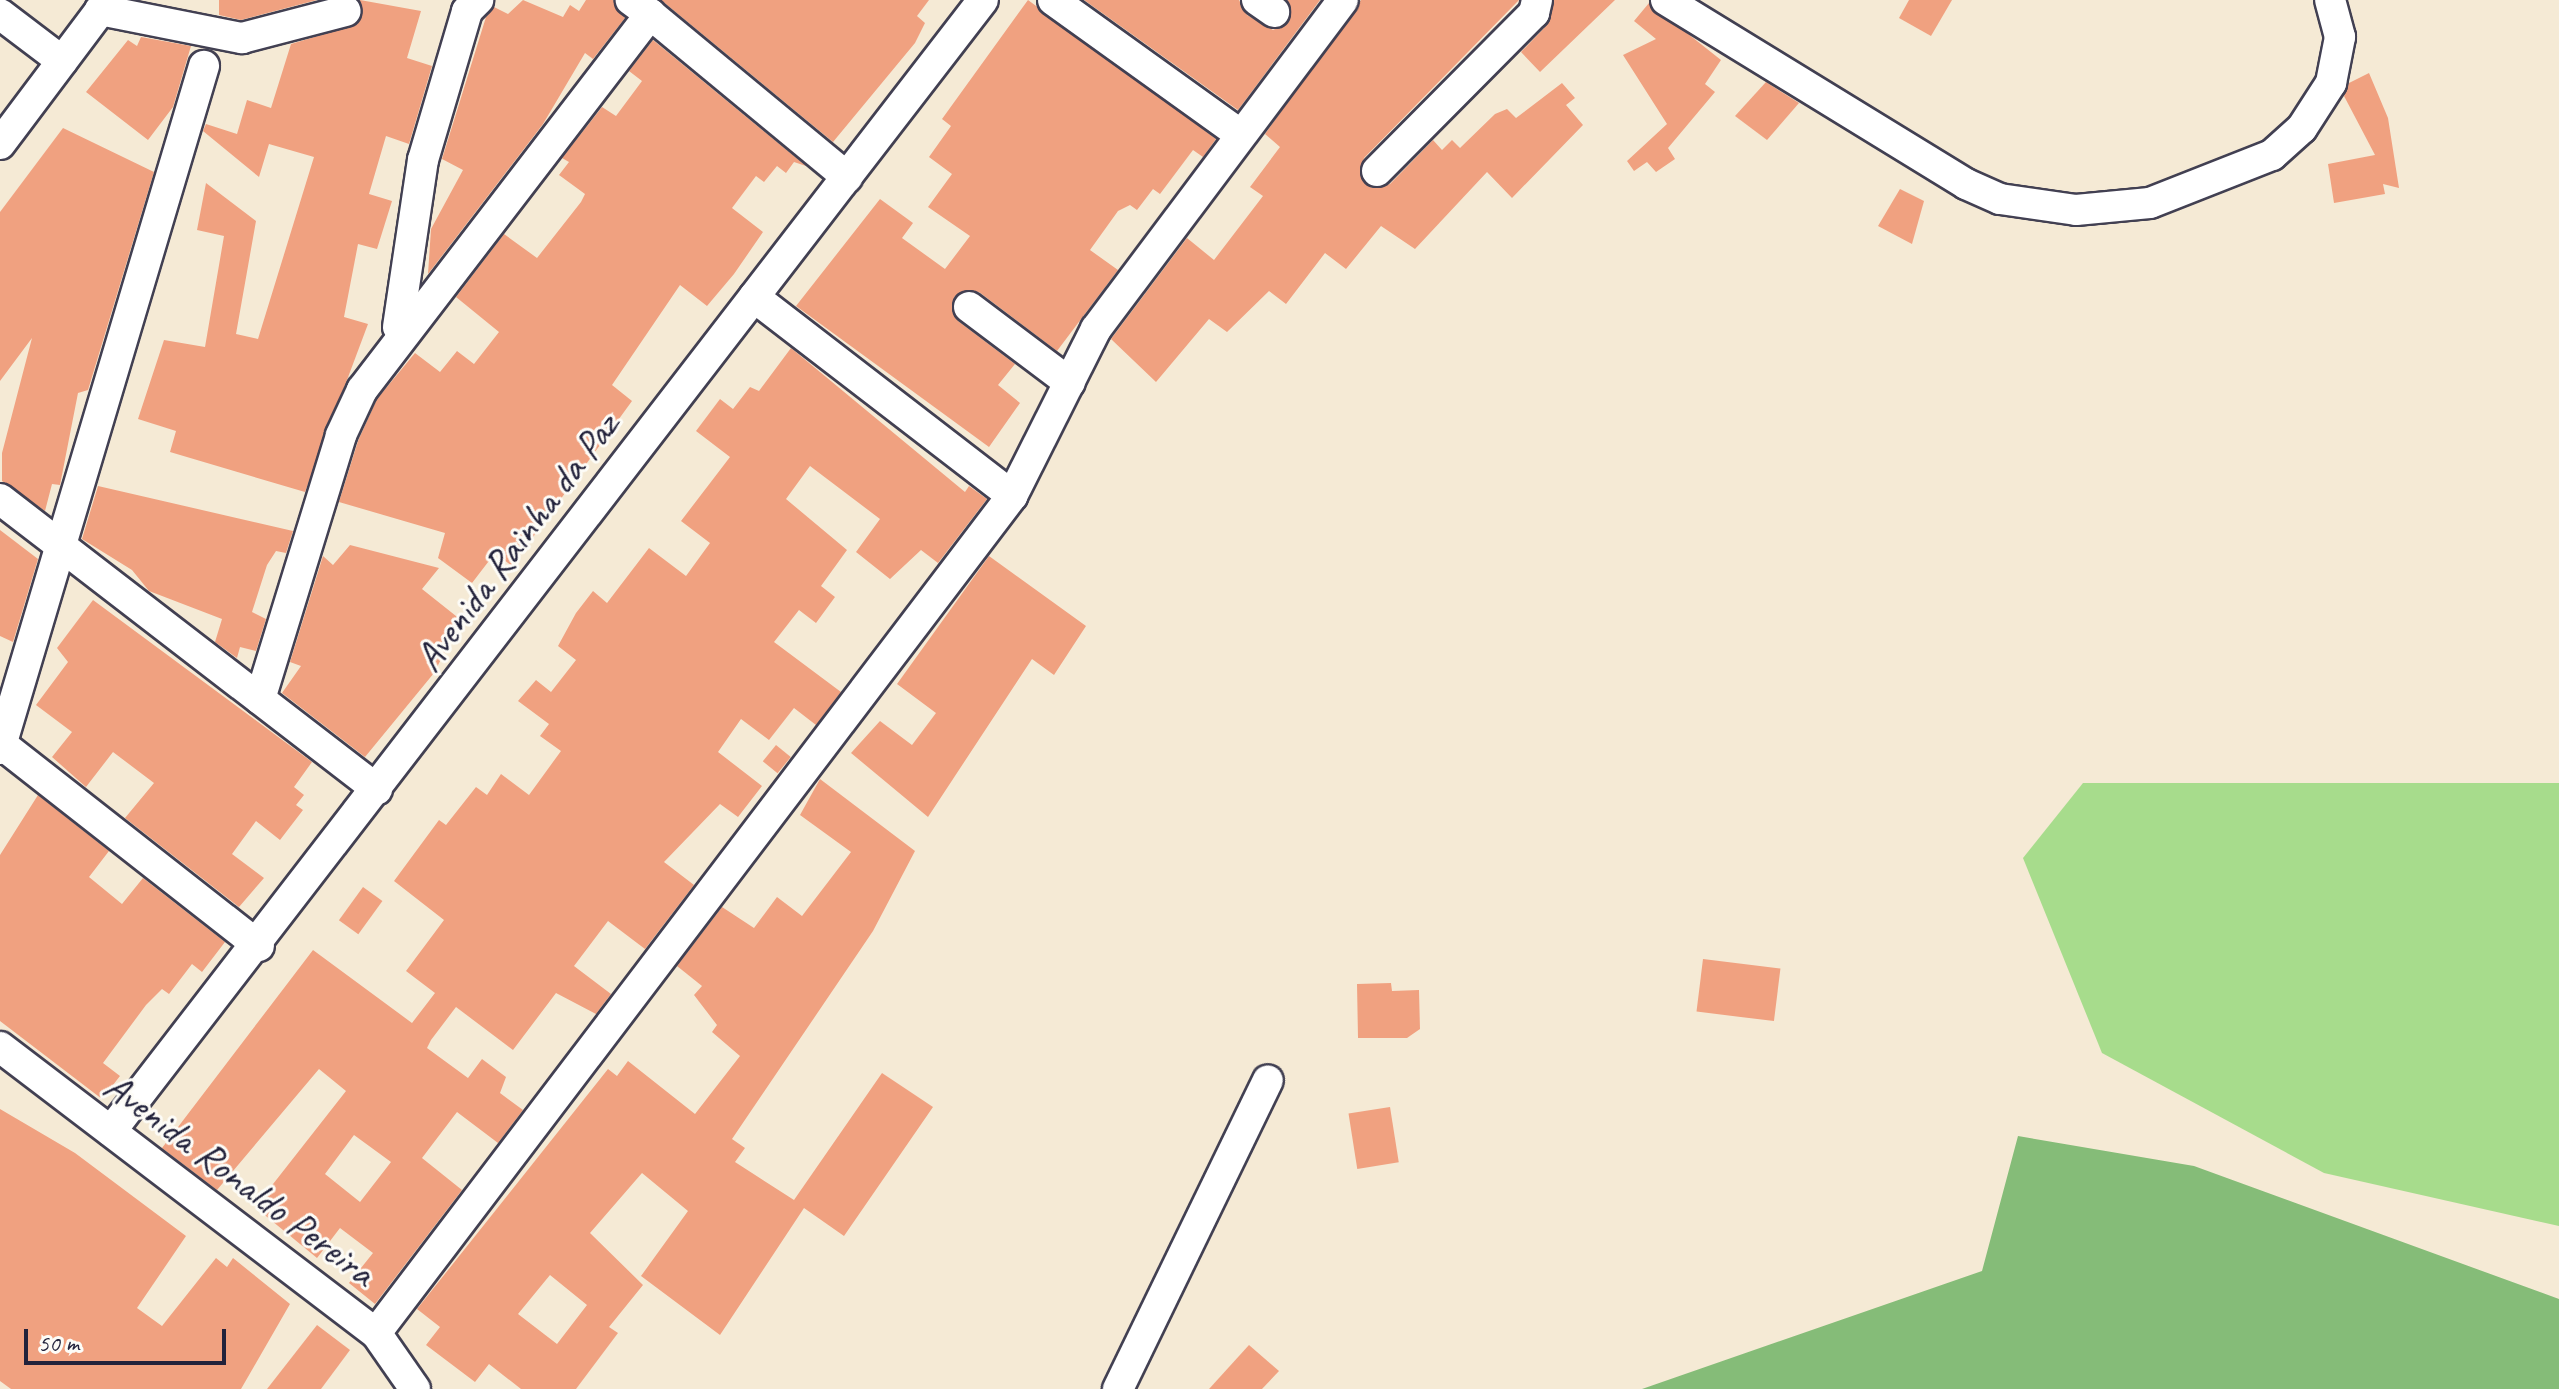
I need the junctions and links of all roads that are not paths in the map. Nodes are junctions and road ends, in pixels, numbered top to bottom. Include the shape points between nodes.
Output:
1 (478, 0) edge
2 (983, 0) edge
3 (1053, 0) edge
4 (1343, 0) edge
5 (1537, 0) edge
6 (1666, 0) edge
7 (2330, 0) edge
8 (104, 5) edge
9 (640, 7) edge
10 (346, 11) dead end
11 (0, 14) edge
12 (62, 61) junction
13 (204, 66) dead end
14 (1241, 135) junction
15 (0, 144) edge
16 (1377, 171) dead end
17 (847, 177) junction
18 (754, 297) junction
19 (969, 307) dead end
20 (396, 337) junction
21 (1070, 383) junction
22 (1012, 496) junction
23 (0, 499) edge
24 (64, 548) junction
25 (260, 699) junction
26 (1, 745) edge
27 (377, 789) junction
28 (259, 946) junction
29 (0, 1047) edge
30 (1268, 1080) dead end
31 (111, 1131) junction
32 (376, 1333) junction
33 (415, 1389) edge
34 (1118, 1389) edge

1 - 20 street via 467,11 423,160
2 - 17 street, Avenida Rainha da Paz
3 - 14 street
4 - 14 street
5 - 16 street via 1534,13
6 - 7 street via 1966,184 2000,199 2076,210 2150,203 2272,155 2302,128 2331,83 2340,37
8 - 10 street via 242,38
8 - 12 street
9 - 17 street
9 - 20 street
11 - 12 street
12 - 15 street
13 - 24 street
14 - 21 street via 1096,329
17 - 18 street, Avenida Rainha da Paz
18 - 22 street
18 - 27 street, Avenida Rainha da Paz
19 - 21 street
20 - 25 street via 341,435
21 - 22 street
22 - 32 street
23 - 24 street
24 - 25 street
24 - 26 street
25 - 27 street
26 - 28 street
27 - 28 street, Avenida Rainha da Paz
28 - 31 street, Avenida Rainha da Paz
29 - 31 street, Avenida Ronaldo Pereira
30 - 34 street
31 - 32 street, Avenida Ronaldo Pereira
32 - 33 street, Avenida Ronaldo Pereira

